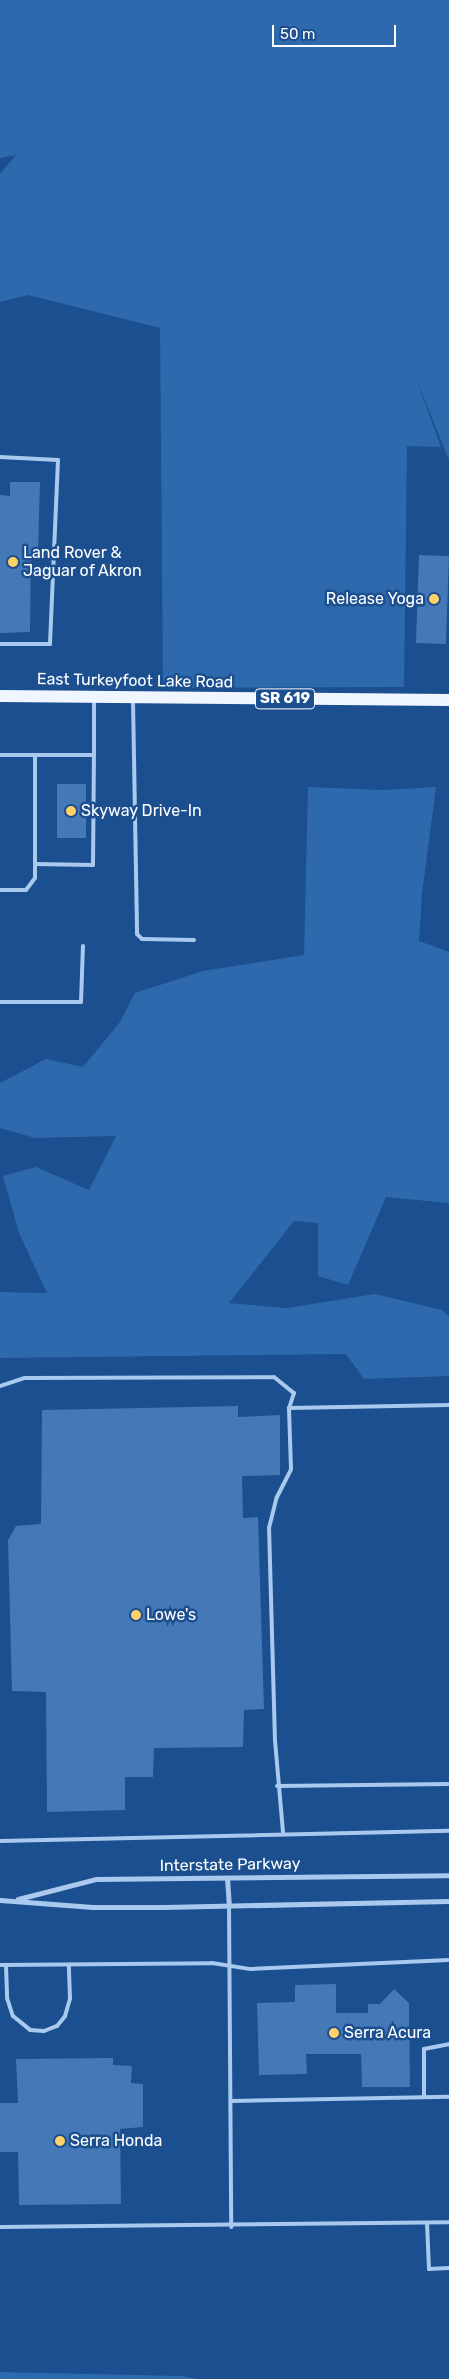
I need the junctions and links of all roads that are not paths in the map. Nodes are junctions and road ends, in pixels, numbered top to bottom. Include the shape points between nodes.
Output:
1 (0, 458) edge
2 (0, 644) edge
3 (0, 696) edge
4 (94, 697) junction
5 (133, 698) junction
6 (449, 700) edge
7 (0, 755) edge
8 (35, 755) junction
9 (94, 755) junction
10 (35, 864) junction
11 (0, 890) edge
12 (194, 940) dead end
13 (83, 946) dead end
14 (0, 1002) edge
15 (0, 1386) edge
16 (449, 1405) edge
17 (289, 1408) junction
18 (449, 1784) edge
19 (277, 1786) junction
20 (449, 1830) edge
21 (283, 1832) junction
22 (0, 1841) edge
23 (449, 1875) edge
24 (228, 1878) junction
25 (0, 1900) edge
26 (13, 1900) junction
27 (449, 1901) edge
28 (230, 1906) junction
29 (449, 1960) edge
30 (0, 1965) edge
31 (6, 1965) junction
32 (70, 1965) junction
33 (231, 1966) junction
34 (449, 2044) edge
35 (424, 2097) junction
36 (449, 2097) edge
37 (231, 2101) junction
38 (449, 2222) edge
39 (427, 2223) junction
40 (0, 2227) edge
41 (231, 2227) junction
42 (449, 2268) edge

1 - 2 lane via 58,460 50,644
3 - 4 main road, East Turkeyfoot Lake Road / SR 619
4 - 5 main road, East Turkeyfoot Lake Road / SR 619
4 - 9 lane
5 - 6 main road, East Turkeyfoot Lake Road / SR 619
5 - 12 lane via 137,934 142,939
7 - 8 lane
8 - 9 lane
8 - 10 lane
9 - 10 lane via 94,865
10 - 11 lane via 35,878 26,890
13 - 14 lane via 81,1002
15 - 17 lane via 25,1378 274,1377 294,1393
16 - 17 lane
17 - 19 lane via 291,1469 277,1497 269,1528
18 - 19 lane
19 - 21 lane
20 - 21 lane
21 - 22 lane
23 - 24 street, Interstate Parkway
24 - 26 street, Interstate Parkway via 96,1879
24 - 28 street
25 - 26 street, Interstate Parkway
26 - 28 street, Interstate Parkway via 93,1907
27 - 28 street, Interstate Parkway
28 - 33 lane
29 - 33 lane via 251,1969
30 - 31 lane
31 - 32 lane
31 - 32 lane via 7,1998 13,2016 30,2030 44,2031 57,2026 65,2016 70,1999
32 - 33 lane via 212,1963
33 - 37 lane
34 - 35 lane via 424,2049
35 - 36 lane
35 - 37 lane
37 - 41 lane
38 - 39 lane
39 - 41 lane
39 - 42 lane via 429,2269
40 - 41 lane

